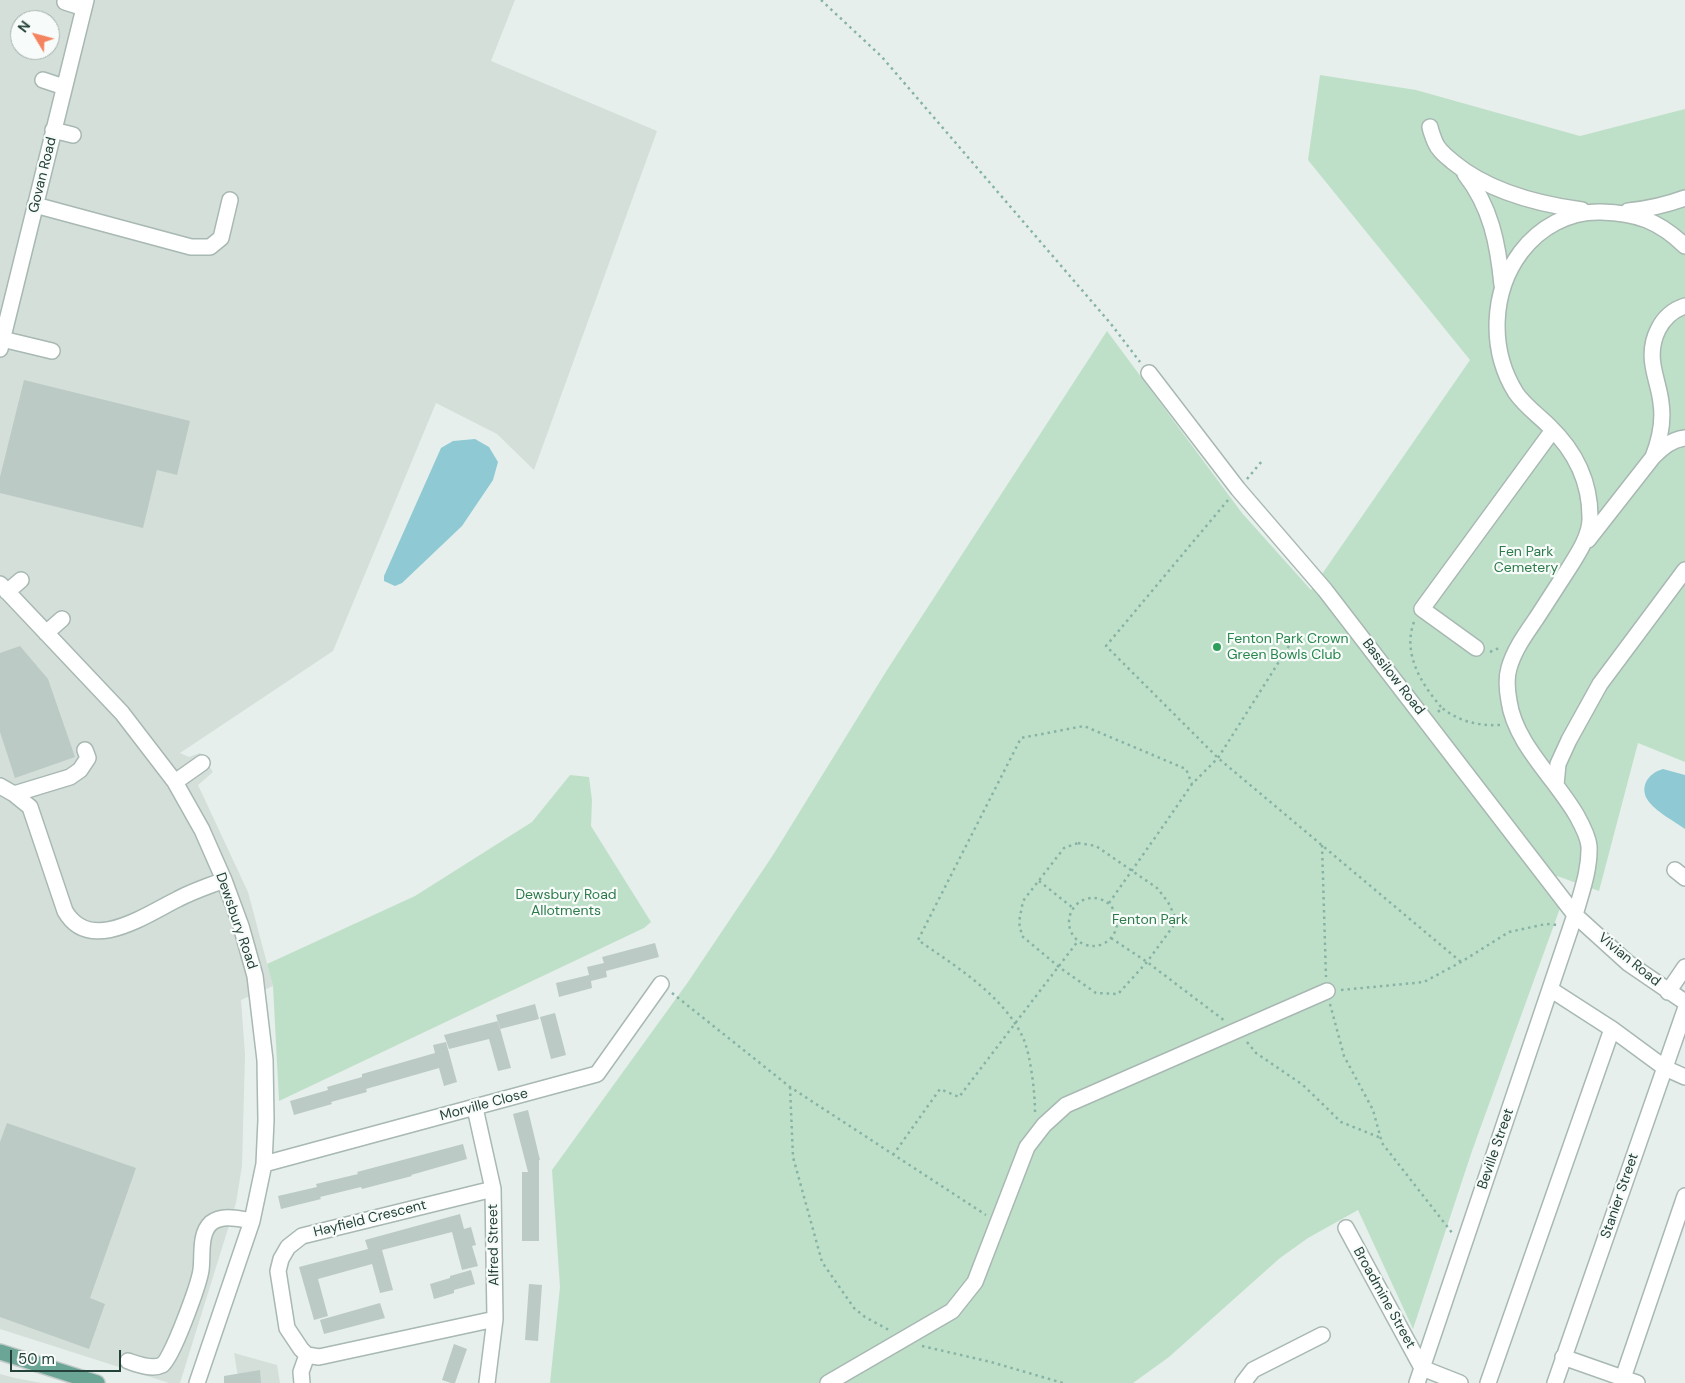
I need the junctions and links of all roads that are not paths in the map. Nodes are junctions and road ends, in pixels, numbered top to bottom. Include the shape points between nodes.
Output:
1 (65, 2) dead end
2 (85, 4) edge
3 (43, 80) dead end
4 (64, 87) junction
5 (1430, 127) dead end
6 (54, 130) junction
7 (73, 135) dead end
8 (1460, 168) junction
9 (1685, 198) edge
10 (230, 200) dead end
11 (35, 205) junction
12 (1591, 211) junction
13 (1611, 212) junction
14 (1685, 246) edge
15 (1502, 286) junction
16 (1685, 306) edge
17 (1, 344) edge
18 (52, 351) dead end
19 (1149, 372) road end
20 (1553, 430) junction
21 (1685, 438) edge
22 (1653, 457) junction
23 (1582, 548) junction
24 (1685, 570) edge
25 (21, 580) dead end
26 (4, 588) edge
27 (62, 619) dead end
28 (46, 632) junction
29 (1476, 648) road end
30 (85, 750) dead end
31 (202, 763) dead end
32 (175, 782) junction
33 (1556, 785) junction
34 (0, 786) edge
35 (14, 794) junction
36 (224, 880) junction
37 (1573, 921) junction
38 (1685, 967) edge
39 (661, 984) road end
40 (1550, 989) junction
41 (1327, 991) road end
42 (1668, 992) junction
43 (1685, 1002) edge
44 (1685, 1010) edge
45 (1612, 1029) junction
46 (1665, 1068) junction
47 (1685, 1077) edge
48 (475, 1108) junction
49 (271, 1161) junction
50 (493, 1188) junction
51 (1685, 1196) edge
52 (252, 1221) junction
53 (1346, 1228) dead end
54 (495, 1319) junction
55 (1322, 1335) dead end
56 (0, 1352) edge
57 (307, 1355) junction
58 (1563, 1357) junction
59 (128, 1361) dead end
60 (1422, 1368) junction
61 (1630, 1380) edge
62 (98, 1383) edge
63 (196, 1383) edge
64 (302, 1383) edge
65 (487, 1383) edge
66 (828, 1383) edge
67 (1243, 1383) edge
68 (1417, 1383) edge
69 (1460, 1383) edge
70 (1488, 1383) edge
71 (1555, 1383) edge

1 - 2 street
2 - 4 street, Govan Road
3 - 4 street
4 - 6 street, Govan Road
5 - 8 street via 1435,142
6 - 7 street
6 - 11 street, Govan Road
8 - 12 street via 1489,185 1520,197
8 - 15 street via 1477,189 1494,230
9 - 13 street via 1645,209
10 - 11 street via 221,238 210,247 191,247
11 - 17 street, Govan Road
12 - 13 street
12 - 15 street via 1549,225 1530,240 1513,263
13 - 14 street via 1634,214 1656,223
15 - 20 street via 1498,342 1504,370 1517,394
16 - 22 street via 1666,316 1652,345 1662,404 1662,422
17 - 18 street
19 - 37 street, Bassilow Road via 1238,489 1325,590 1427,722
20 - 23 street via 1580,466 1588,495 1591,519
20 - 29 street via 1422,608
21 - 22 street via 1663,446
22 - 23 street
23 - 33 street, Beville Street via 1516,649 1508,670 1507,688 1515,724
24 - 33 street via 1600,684 1558,764
25 - 26 street
26 - 28 street, Dewsbury Road
27 - 28 street
28 - 32 street, Dewsbury Road via 122,713
30 - 35 street via 88,758 70,777
31 - 32 street
32 - 36 street, Dewsbury Road via 202,830
33 - 37 street, Beville Street via 1582,825 1589,843 1589,863
34 - 35 street
35 - 36 street via 30,807 70,920 86,929 104,931 138,920 185,895
36 - 49 street, Dewsbury Road via 255,976 265,1060 266,1120
37 - 40 street, Beville Street
37 - 42 street, Vivian Road
38 - 42 street
39 - 48 street, Morville Close via 596,1074
40 - 45 street
40 - 60 street, Beville Street
41 - 66 street via 1066,1105 1044,1125 1027,1147 975,1282 952,1311
42 - 43 street, Vivian Road
44 - 46 street, Stanier Street
45 - 46 street
45 - 70 street
46 - 47 street
46 - 58 street, Stanier Street
48 - 49 street, Morville Close
48 - 50 street, Alfred Street
49 - 52 street, Dewsbury Road
50 - 54 street, Alfred Street
50 - 57 street, Hayfield Crescent via 302,1236 288,1247 278,1271 287,1328
51 - 61 street
52 - 59 street via 222,1217 211,1223 205,1231 201,1272 168,1359 153,1366
52 - 63 street, Dewsbury Road
53 - 60 street, Broadmine Street
54 - 57 street via 319,1357
54 - 65 street, Alfred Street
55 - 67 street via 1253,1370
56 - 62 main road
57 - 64 street via 301,1372
58 - 61 street
58 - 71 street, Stanier Street
60 - 68 street, Beville Street
60 - 69 street

